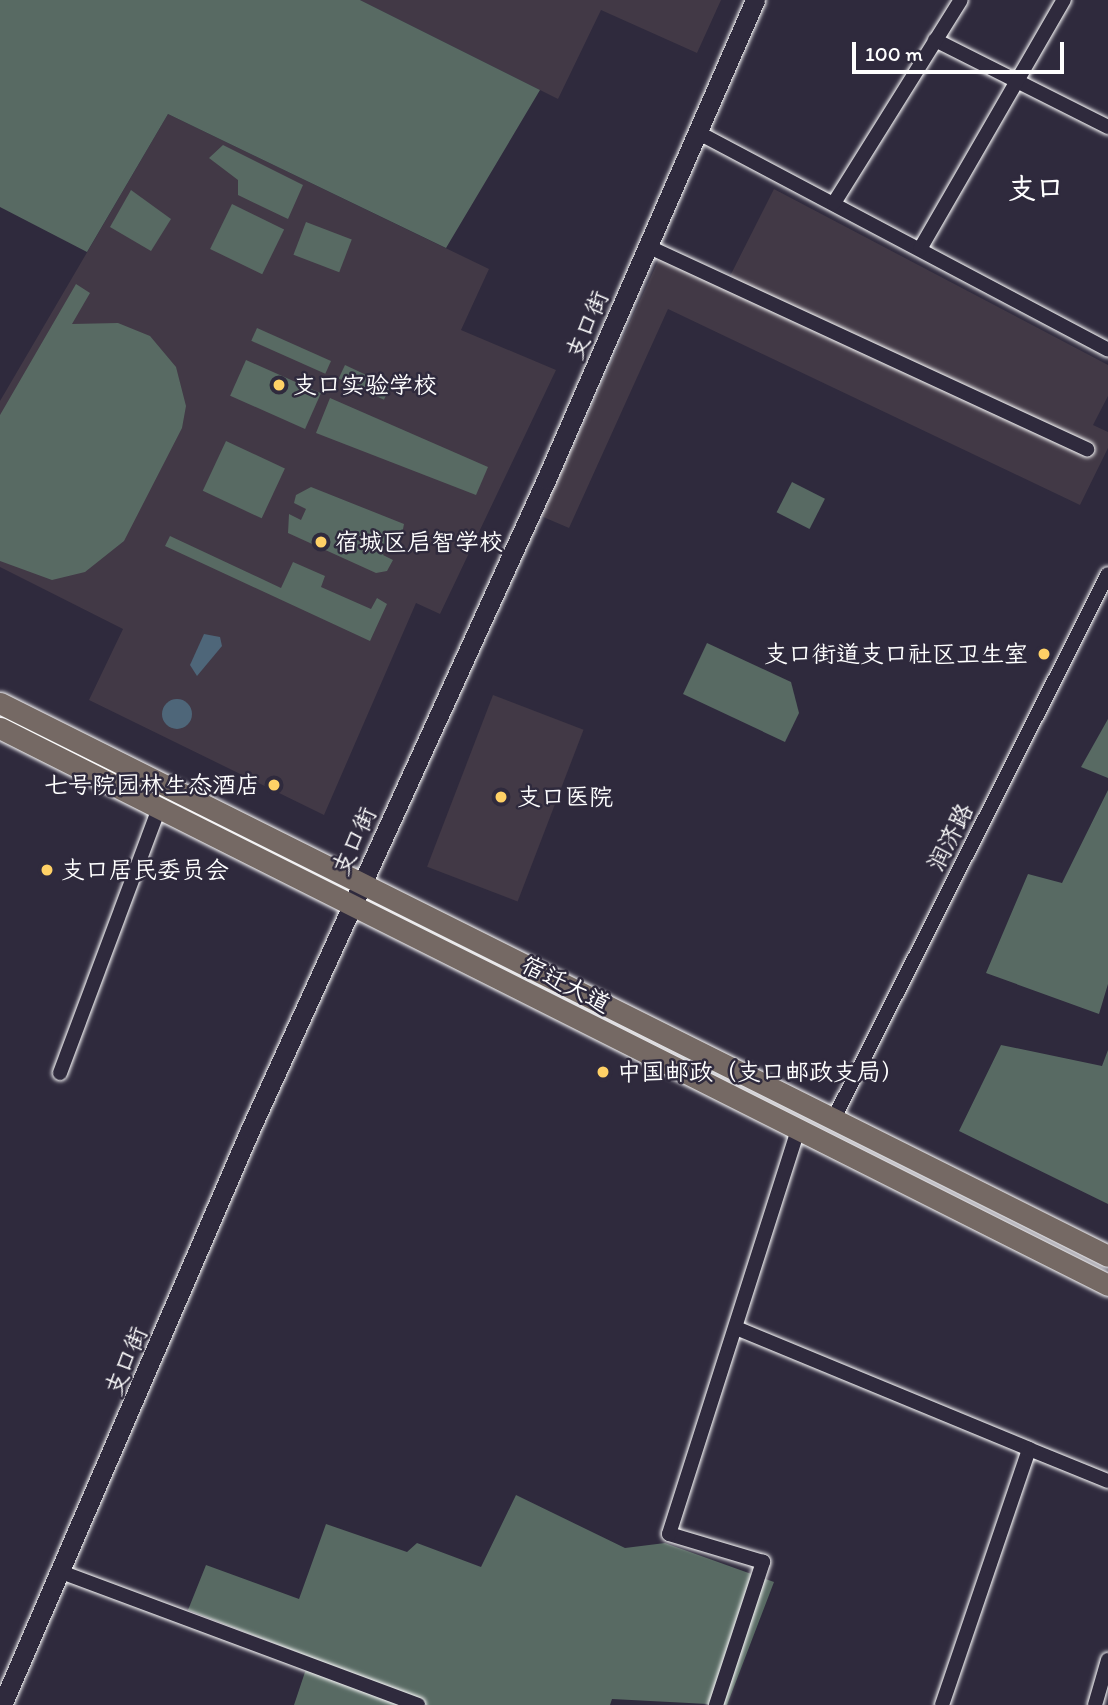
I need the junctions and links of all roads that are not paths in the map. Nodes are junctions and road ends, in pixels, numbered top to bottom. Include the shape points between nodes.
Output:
1 (755, 0) edge
2 (961, 0) edge
3 (1064, 0) edge
4 (935, 40) junction
5 (1016, 81) junction
6 (1108, 127) edge
7 (697, 132) junction
8 (834, 203) junction
9 (647, 246) junction
10 (920, 249) junction
11 (1108, 350) edge
12 (1087, 449) dead end
13 (1108, 574) edge
14 (0, 703) edge
15 (0, 728) edge
16 (159, 808) junction
17 (361, 884) junction
18 (352, 905) junction
19 (60, 1073) dead end
20 (834, 1120) junction
21 (798, 1130) junction
22 (1108, 1256) edge
23 (1108, 1286) edge
24 (736, 1328) junction
25 (1029, 1449) junction
26 (1108, 1481) edge
27 (61, 1572) junction
28 (1108, 1660) edge
29 (2, 1705) edge
30 (418, 1705) edge
31 (716, 1705) edge
32 (942, 1705) edge
33 (1095, 1705) edge

1 - 7 street, 支口街
2 - 4 street
3 - 5 street
4 - 5 street
4 - 8 street
5 - 6 street
5 - 10 street
7 - 8 street
7 - 9 street, 支口街
8 - 10 street
9 - 12 street
9 - 17 street, 支口街
10 - 11 street
13 - 20 street, 润济路
14 - 17 main road, 宿迁大道
15 - 16 main road, 宿迁大道
16 - 18 main road, 宿迁大道
16 - 19 street
17 - 18 street, 支口街
17 - 20 main road, 宿迁大道
18 - 21 main road, 宿迁大道
18 - 27 street, 支口街
20 - 22 main road, 宿迁大道
21 - 23 main road, 宿迁大道
21 - 24 street
24 - 25 street
24 - 31 street via 669,1534 763,1562
25 - 26 street
25 - 32 street
27 - 29 street, 支口街
27 - 30 street
28 - 33 street

